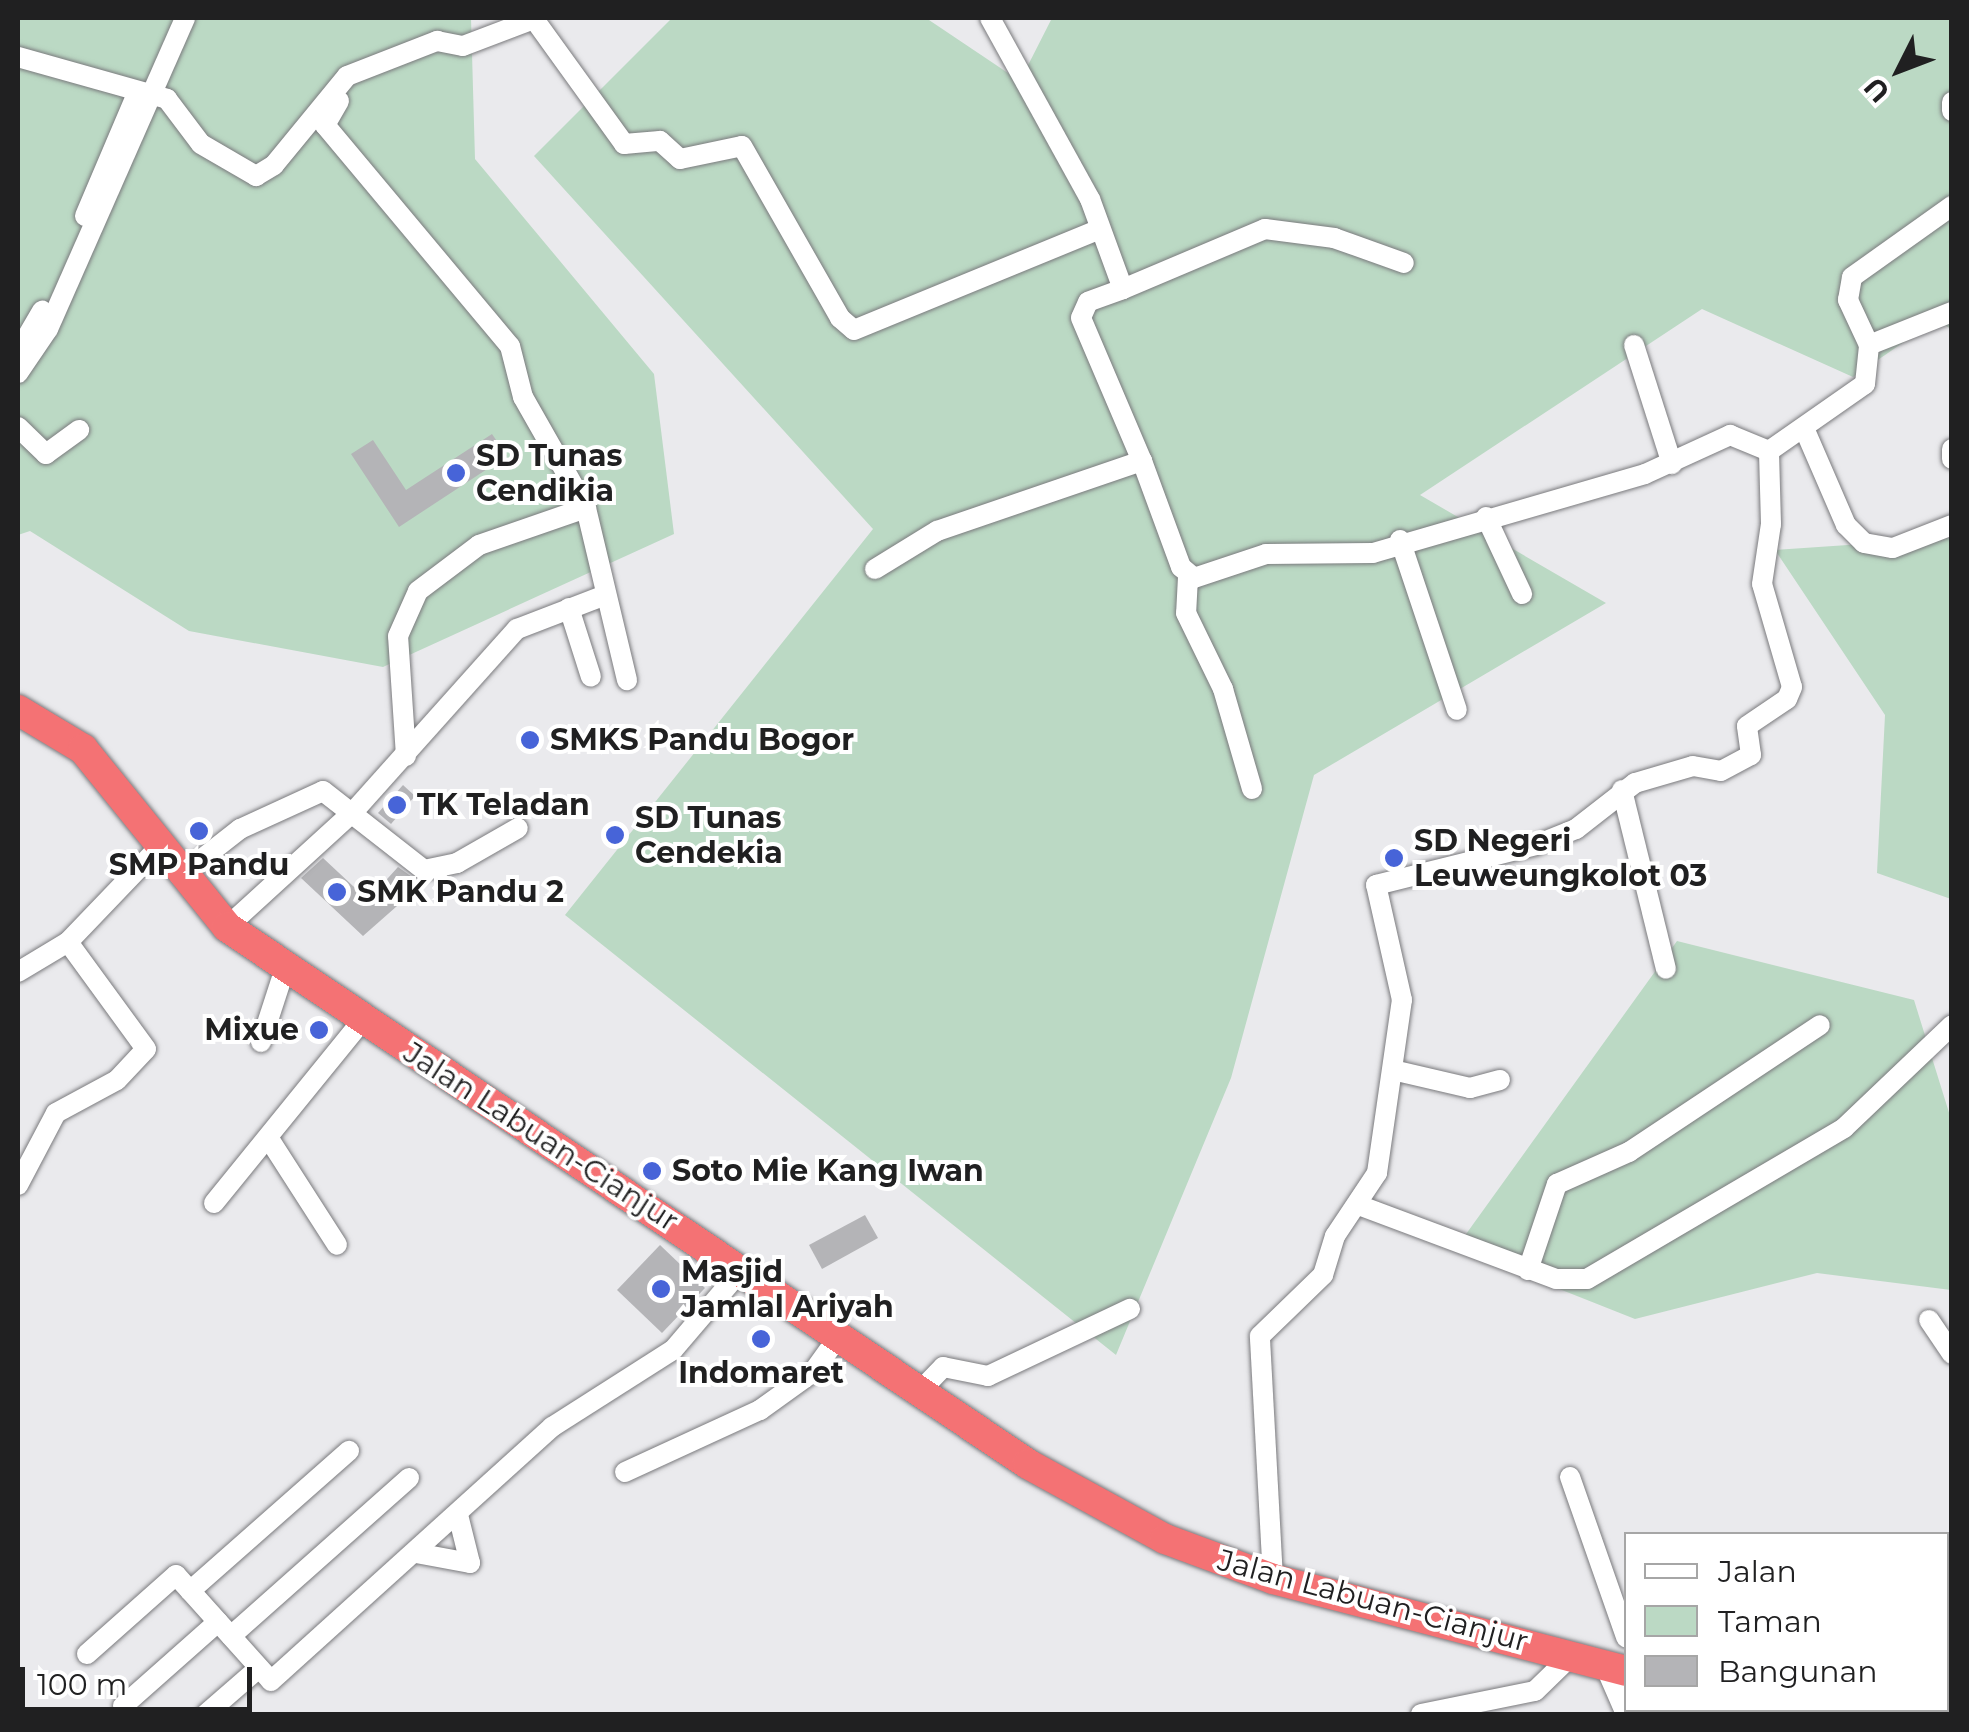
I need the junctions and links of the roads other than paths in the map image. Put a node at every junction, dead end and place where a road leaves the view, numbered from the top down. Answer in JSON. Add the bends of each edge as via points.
{"nodes":[{"id":1,"x":171,"y":18,"type":"edge"},
{"id":2,"x":185,"y":18,"type":"edge"},
{"id":3,"x":990,"y":18,"type":"edge"},
{"id":4,"x":18,"y":57,"type":"edge"},
{"id":5,"x":355,"y":86,"type":"dead end"},
{"id":6,"x":144,"y":92,"type":"junction"},
{"id":7,"x":1952,"y":102,"type":"edge"},
{"id":8,"x":1952,"y":111,"type":"edge"},
{"id":9,"x":1952,"y":206,"type":"edge"},
{"id":10,"x":1098,"y":230,"type":"junction"},
{"id":11,"x":1404,"y":263,"type":"dead end"},
{"id":12,"x":1124,"y":289,"type":"junction"},
{"id":13,"x":1952,"y":312,"type":"edge"},
{"id":14,"x":1634,"y":345,"type":"dead end"},
{"id":15,"x":1869,"y":345,"type":"junction"},
{"id":16,"x":18,"y":352,"type":"edge"},
{"id":17,"x":18,"y":373,"type":"edge"},
{"id":18,"x":18,"y":427,"type":"edge"},
{"id":19,"x":1804,"y":428,"type":"junction"},
{"id":20,"x":78,"y":430,"type":"dead end"},
{"id":21,"x":1952,"y":449,"type":"edge"},
{"id":22,"x":1769,"y":451,"type":"junction"},
{"id":23,"x":1952,"y":459,"type":"edge"},
{"id":24,"x":1142,"y":461,"type":"junction"},
{"id":25,"x":1672,"y":464,"type":"junction"},
{"id":26,"x":586,"y":508,"type":"junction"},
{"id":27,"x":1486,"y":517,"type":"junction"},
{"id":28,"x":1952,"y":525,"type":"edge"},
{"id":29,"x":1400,"y":540,"type":"junction"},
{"id":30,"x":875,"y":569,"type":"dead end"},
{"id":31,"x":1188,"y":577,"type":"junction"},
{"id":32,"x":1522,"y":594,"type":"dead end"},
{"id":33,"x":603,"y":596,"type":"junction"},
{"id":34,"x":569,"y":608,"type":"junction"},
{"id":35,"x":591,"y":677,"type":"dead end"},
{"id":36,"x":627,"y":680,"type":"dead end"},
{"id":37,"x":18,"y":710,"type":"edge"},
{"id":38,"x":1456,"y":710,"type":"dead end"},
{"id":39,"x":406,"y":756,"type":"junction"},
{"id":40,"x":1252,"y":790,"type":"dead end"},
{"id":41,"x":1622,"y":790,"type":"junction"},
{"id":42,"x":356,"y":810,"type":"junction"},
{"id":43,"x":518,"y":828,"type":"dead end"},
{"id":44,"x":158,"y":848,"type":"junction"},
{"id":45,"x":180,"y":876,"type":"junction"},
{"id":46,"x":227,"y":927,"type":"junction"},
{"id":47,"x":68,"y":942,"type":"junction"},
{"id":48,"x":285,"y":968,"type":"junction"},
{"id":49,"x":1666,"y":969,"type":"dead end"},
{"id":50,"x":18,"y":972,"type":"edge"},
{"id":51,"x":361,"y":1022,"type":"junction"},
{"id":52,"x":1820,"y":1025,"type":"dead end"},
{"id":53,"x":1952,"y":1025,"type":"edge"},
{"id":54,"x":261,"y":1042,"type":"dead end"},
{"id":55,"x":1397,"y":1071,"type":"junction"},
{"id":56,"x":1500,"y":1080,"type":"dead end"},
{"id":57,"x":271,"y":1142,"type":"junction"},
{"id":58,"x":18,"y":1186,"type":"edge"},
{"id":59,"x":214,"y":1203,"type":"dead end"},
{"id":60,"x":1361,"y":1206,"type":"junction"},
{"id":61,"x":337,"y":1245,"type":"dead end"},
{"id":62,"x":742,"y":1270,"type":"junction"},
{"id":63,"x":1528,"y":1270,"type":"junction"},
{"id":64,"x":1130,"y":1309,"type":"dead end"},
{"id":65,"x":1930,"y":1320,"type":"dead end"},
{"id":66,"x":840,"y":1333,"type":"junction"},
{"id":67,"x":1952,"y":1354,"type":"edge"},
{"id":68,"x":920,"y":1390,"type":"junction"},
{"id":69,"x":348,"y":1450,"type":"dead end"},
{"id":70,"x":625,"y":1472,"type":"dead end"},
{"id":71,"x":1570,"y":1477,"type":"dead end"},
{"id":72,"x":409,"y":1478,"type":"dead end"},
{"id":73,"x":458,"y":1515,"type":"junction"},
{"id":74,"x":416,"y":1553,"type":"junction"},
{"id":75,"x":1273,"y":1580,"type":"junction"},
{"id":76,"x":190,"y":1591,"type":"junction"},
{"id":77,"x":224,"y":1629,"type":"junction"},
{"id":78,"x":1624,"y":1632,"type":"edge"},
{"id":79,"x":87,"y":1654,"type":"dead end"},
{"id":80,"x":1572,"y":1655,"type":"junction"},
{"id":81,"x":259,"y":1668,"type":"junction"},
{"id":82,"x":1616,"y":1668,"type":"edge"},
{"id":83,"x":1624,"y":1705,"type":"edge"},
{"id":84,"x":123,"y":1706,"type":"dead end"},
{"id":85,"x":206,"y":1714,"type":"edge"},
{"id":86,"x":1422,"y":1714,"type":"edge"}],
"edges":[{"from":1,"to":6,"type":"street"},
{"from":2,"to":6,"type":"street"},
{"from":3,"to":10,"type":"street","via":[[1090,200]]},
{"from":4,"to":6,"type":"street"},
{"from":5,"to":26,"type":"street","via":[[324,116],[325,125],[496,321],[523,397]]},
{"from":6,"to":10,"type":"street","via":[[178,110],[201,144],[265,174],[347,76],[437,42],[463,46],[534,19],[624,144],[660,141],[680,159],[742,146],[840,318],[854,330]]},
{"from":6,"to":16,"type":"street"},
{"from":6,"to":17,"type":"street","via":[[48,329]]},
{"from":7,"to":8,"type":"street"},
{"from":9,"to":15,"type":"street","via":[[1852,277],[1848,300]]},
{"from":10,"to":12,"type":"street"},
{"from":11,"to":12,"type":"street","via":[[1334,238],[1265,230]]},
{"from":12,"to":24,"type":"street","via":[[1088,302],[1081,318]]},
{"from":13,"to":15,"type":"street"},
{"from":14,"to":25,"type":"street"},
{"from":15,"to":19,"type":"street","via":[[1865,384]]},
{"from":18,"to":20,"type":"street","via":[[46,454]]},
{"from":19,"to":22,"type":"street"},
{"from":19,"to":28,"type":"street","via":[[1846,525],[1864,543],[1893,548]]},
{"from":21,"to":23,"type":"street"},
{"from":22,"to":25,"type":"street","via":[[1730,435]]},
{"from":22,"to":41,"type":"street","via":[[1771,524],[1762,584],[1791,695],[1750,722],[1745,761],[1721,770],[1678,769]]},
{"from":24,"to":30,"type":"street","via":[[937,531]]},
{"from":24,"to":31,"type":"street"},
{"from":25,"to":27,"type":"street"},
{"from":26,"to":33,"type":"street"},
{"from":26,"to":39,"type":"street","via":[[479,545],[418,591],[398,636]]},
{"from":27,"to":29,"type":"street"},
{"from":27,"to":32,"type":"street"},
{"from":29,"to":31,"type":"street","via":[[1373,553],[1266,554]]},
{"from":29,"to":38,"type":"street"},
{"from":31,"to":40,"type":"street","via":[[1186,613],[1223,689]]},
{"from":33,"to":34,"type":"street"},
{"from":33,"to":36,"type":"street"},
{"from":34,"to":35,"type":"street"},
{"from":34,"to":39,"type":"street","via":[[516,629]]},
{"from":37,"to":44,"type":"highway","name":"Jalan Labuan-Cianjur","via":[[83,749]]},
{"from":39,"to":42,"type":"street"},
{"from":41,"to":49,"type":"street"},
{"from":41,"to":55,"type":"street","via":[[1565,834],[1376,885],[1402,1000]]},
{"from":42,"to":43,"type":"street","via":[[410,865],[424,870],[456,863]]},
{"from":42,"to":45,"type":"street","via":[[324,791],[240,829]]},
{"from":42,"to":46,"type":"street"},
{"from":44,"to":45,"type":"highway","name":"Jalan Labuan-Cianjur"},
{"from":44,"to":47,"type":"street"},
{"from":45,"to":46,"type":"highway","name":"Jalan Labuan-Cianjur"},
{"from":46,"to":48,"type":"highway","name":"Jalan Labuan-Cianjur"},
{"from":47,"to":50,"type":"street"},
{"from":47,"to":58,"type":"street","via":[[146,1049],[116,1080],[56,1113]]},
{"from":48,"to":51,"type":"highway","name":"Jalan Labuan-Cianjur"},
{"from":48,"to":54,"type":"street"},
{"from":51,"to":57,"type":"street"},
{"from":51,"to":62,"type":"highway","name":"Jalan Labuan-Cianjur"},
{"from":52,"to":63,"type":"street","via":[[1629,1152],[1557,1184]]},
{"from":53,"to":63,"type":"street","via":[[1844,1128],[1689,1224],[1587,1279]]},
{"from":55,"to":56,"type":"street","via":[[1470,1088]]},
{"from":55,"to":60,"type":"street","via":[[1378,1173]]},
{"from":57,"to":59,"type":"street"},
{"from":57,"to":61,"type":"street"},
{"from":60,"to":63,"type":"street"},
{"from":60,"to":75,"type":"street","via":[[1334,1236],[1322,1275],[1260,1336]]},
{"from":62,"to":66,"type":"highway","name":"Jalan Labuan-Cianjur"},
{"from":62,"to":73,"type":"street","via":[[673,1350],[552,1427]]},
{"from":64,"to":68,"type":"street","via":[[988,1376],[943,1367]]},
{"from":65,"to":67,"type":"street"},
{"from":66,"to":68,"type":"highway","name":"Jalan Labuan-Cianjur"},
{"from":66,"to":70,"type":"street","via":[[813,1372],[760,1410]]},
{"from":68,"to":75,"type":"highway","name":"Jalan Labuan-Cianjur","via":[[1097,1504]]},
{"from":69,"to":76,"type":"street"},
{"from":71,"to":78,"type":"street"},
{"from":72,"to":77,"type":"street"},
{"from":73,"to":74,"type":"street"},
{"from":73,"to":74,"type":"street","via":[[470,1564]]},
{"from":74,"to":81,"type":"street","via":[[271,1682]]},
{"from":75,"to":80,"type":"highway","name":"Jalan Labuan-Cianjur"},
{"from":76,"to":77,"type":"street"},
{"from":76,"to":79,"type":"street","via":[[176,1575]]},
{"from":77,"to":81,"type":"street"},
{"from":77,"to":84,"type":"street"},
{"from":80,"to":82,"type":"highway","name":"Jalan Labuan-Cianjur"},
{"from":80,"to":86,"type":"street","via":[[1535,1692]]},
{"from":81,"to":85,"type":"street"},
{"from":82,"to":83,"type":"street"}]}
